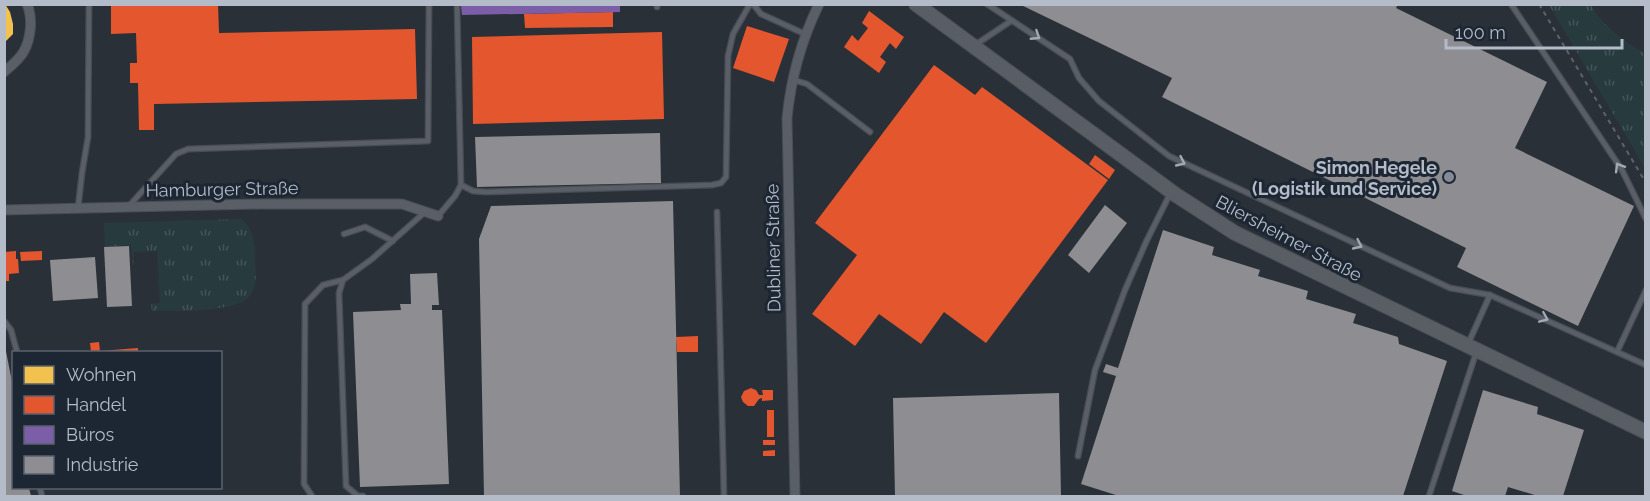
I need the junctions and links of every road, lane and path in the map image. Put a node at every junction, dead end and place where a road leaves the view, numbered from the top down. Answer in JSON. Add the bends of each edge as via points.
{"nodes":[{"id":1,"x":27,"y":4,"type":"edge"},
{"id":2,"x":89,"y":4,"type":"edge"},
{"id":3,"x":429,"y":4,"type":"edge"},
{"id":4,"x":457,"y":4,"type":"edge"},
{"id":5,"x":751,"y":4,"type":"edge"},
{"id":6,"x":819,"y":4,"type":"edge"},
{"id":7,"x":916,"y":4,"type":"edge"},
{"id":8,"x":987,"y":4,"type":"edge"},
{"id":9,"x":1511,"y":4,"type":"edge"},
{"id":10,"x":1539,"y":4,"type":"edge"},
{"id":11,"x":1011,"y":21,"type":"junction"},
{"id":12,"x":805,"y":34,"type":"junction"},
{"id":13,"x":973,"y":46,"type":"junction"},
{"id":14,"x":4,"y":72,"type":"edge"},
{"id":15,"x":793,"y":80,"type":"junction"},
{"id":16,"x":870,"y":132,"type":"dead end"},
{"id":17,"x":1646,"y":183,"type":"edge"},
{"id":18,"x":461,"y":185,"type":"junction"},
{"id":19,"x":1171,"y":192,"type":"junction"},
{"id":20,"x":128,"y":207,"type":"junction"},
{"id":21,"x":78,"y":208,"type":"junction"},
{"id":22,"x":4,"y":210,"type":"edge"},
{"id":23,"x":425,"y":212,"type":"junction"},
{"id":24,"x":717,"y":212,"type":"dead end"},
{"id":25,"x":438,"y":216,"type":"joint"},
{"id":26,"x":1646,"y":219,"type":"edge"},
{"id":27,"x":344,"y":234,"type":"dead end"},
{"id":28,"x":393,"y":241,"type":"junction"},
{"id":29,"x":343,"y":280,"type":"junction"},
{"id":30,"x":1646,"y":290,"type":"edge"},
{"id":31,"x":1490,"y":295,"type":"junction"},
{"id":32,"x":1638,"y":307,"type":"junction"},
{"id":33,"x":1646,"y":310,"type":"edge"},
{"id":34,"x":4,"y":321,"type":"edge"},
{"id":35,"x":1472,"y":349,"type":"junction"},
{"id":36,"x":17,"y":351,"type":"edge"},
{"id":37,"x":1617,"y":352,"type":"junction"},
{"id":38,"x":1646,"y":365,"type":"edge"},
{"id":39,"x":1646,"y":432,"type":"edge"},
{"id":40,"x":1078,"y":456,"type":"dead end"},
{"id":41,"x":312,"y":496,"type":"edge"},
{"id":42,"x":352,"y":496,"type":"edge"},
{"id":43,"x":358,"y":496,"type":"edge"},
{"id":44,"x":363,"y":496,"type":"edge"},
{"id":45,"x":724,"y":496,"type":"edge"},
{"id":46,"x":795,"y":496,"type":"edge"},
{"id":47,"x":1429,"y":496,"type":"edge"}],
"edges":[{"from":1,"to":14,"type":"street","via":[[30,33],[24,52]]},
{"from":2,"to":21,"type":"lane","via":[[88,137]]},
{"from":3,"to":20,"type":"lane","via":[[428,141],[188,149],[176,154]]},
{"from":4,"to":18,"type":"lane"},
{"from":5,"to":12,"type":"lane","via":[[761,14]]},
{"from":5,"to":18,"type":"lane","via":[[733,34],[728,56],[726,177],[721,183],[486,192]]},
{"from":6,"to":12,"type":"street","name":"Dubliner Straße"},
{"from":7,"to":13,"type":"street","name":"Bliersheimer Straße"},
{"from":8,"to":11,"type":"lane"},
{"from":26,"to":9,"type":"lane","one_way":true,"via":[[1622,170]]},
{"from":10,"to":17,"type":"path"},
{"from":11,"to":13,"type":"lane"},
{"from":11,"to":31,"type":"lane","one_way":true,"via":[[1070,59],[1079,78],[1099,101],[1169,156],[1450,288]]},
{"from":12,"to":15,"type":"street","name":"Dubliner Straße"},
{"from":13,"to":19,"type":"street","name":"Bliersheimer Straße"},
{"from":15,"to":16,"type":"lane","via":[[807,84]]},
{"from":15,"to":46,"type":"street","name":"Dubliner Straße","via":[[787,118]]},
{"from":18,"to":25,"type":"lane"},
{"from":19,"to":35,"type":"street","name":"Bliersheimer Straße","via":[[1235,233]]},
{"from":19,"to":40,"type":"lane","via":[[1125,290],[1095,370]]},
{"from":20,"to":21,"type":"street","name":"Hamburger Straße"},
{"from":20,"to":23,"type":"street","name":"Hamburger Straße","via":[[402,204]]},
{"from":21,"to":22,"type":"street","name":"Hamburger Straße"},
{"from":23,"to":25,"type":"street","name":"Hamburger Straße"},
{"from":23,"to":28,"type":"lane"},
{"from":24,"to":45,"type":"lane"},
{"from":27,"to":28,"type":"lane","via":[[365,227]]},
{"from":28,"to":29,"type":"lane"},
{"from":29,"to":41,"type":"lane","via":[[323,285],[305,304],[304,484]]},
{"from":29,"to":43,"type":"lane","via":[[339,294],[346,486]]},
{"from":30,"to":32,"type":"lane"},
{"from":31,"to":35,"type":"lane"},
{"from":31,"to":37,"type":"lane","one_way":true},
{"from":32,"to":33,"type":"lane"},
{"from":32,"to":37,"type":"lane"},
{"from":34,"to":36,"type":"lane"},
{"from":35,"to":39,"type":"street","name":"Bliersheimer Straße"},
{"from":35,"to":47,"type":"lane"},
{"from":37,"to":38,"type":"lane"},
{"from":42,"to":43,"type":"lane"},
{"from":43,"to":44,"type":"lane"}]}
